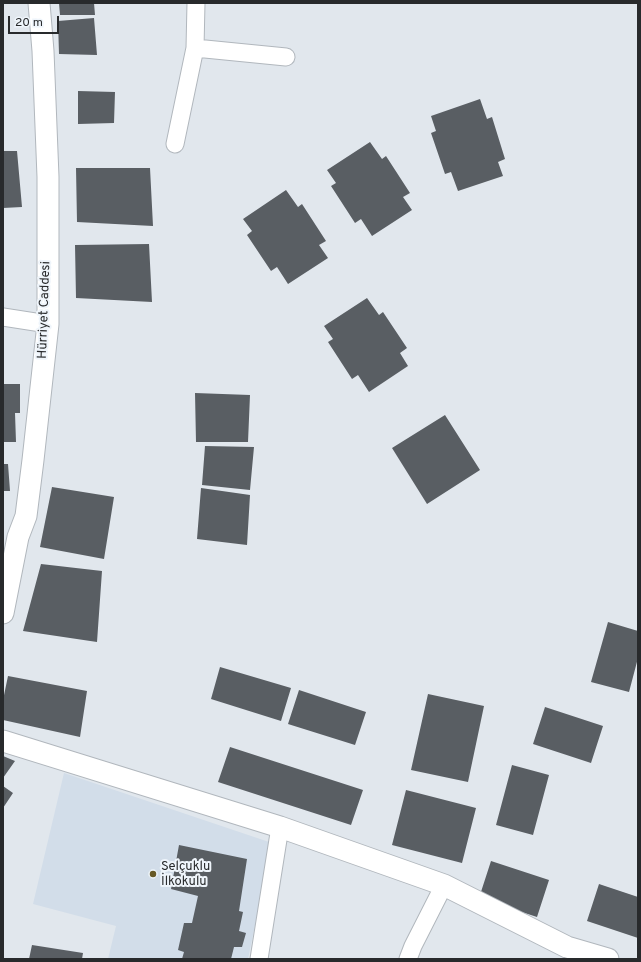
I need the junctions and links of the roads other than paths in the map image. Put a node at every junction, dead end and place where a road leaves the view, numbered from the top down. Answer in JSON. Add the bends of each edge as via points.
{"nodes":[{"id":1,"x":39,"y":3,"type":"edge"},
{"id":2,"x":196,"y":3,"type":"edge"},
{"id":3,"x":194,"y":48,"type":"junction"},
{"id":4,"x":286,"y":57,"type":"dead end"},
{"id":5,"x":175,"y":144,"type":"dead end"},
{"id":6,"x":3,"y":317,"type":"edge"},
{"id":7,"x":48,"y":324,"type":"junction"},
{"id":8,"x":3,"y":613,"type":"edge"},
{"id":9,"x":3,"y":741,"type":"edge"},
{"id":10,"x":280,"y":827,"type":"junction"},
{"id":11,"x":444,"y":885,"type":"junction"},
{"id":12,"x":259,"y":959,"type":"edge"},
{"id":13,"x":408,"y":959,"type":"edge"},
{"id":14,"x":608,"y":959,"type":"edge"}],
"edges":[{"from":1,"to":7,"type":"street","name":"Hürriyet Caddesi","via":[[48,177]]},
{"from":2,"to":3,"type":"street"},
{"from":3,"to":4,"type":"street"},
{"from":3,"to":5,"type":"street"},
{"from":6,"to":7,"type":"street"},
{"from":7,"to":8,"type":"street","name":"Hürriyet Caddesi","via":[[26,516],[18,537]]},
{"from":9,"to":10,"type":"street"},
{"from":10,"to":11,"type":"street"},
{"from":10,"to":12,"type":"street"},
{"from":11,"to":13,"type":"street"},
{"from":11,"to":14,"type":"street","via":[[567,947]]}]}
